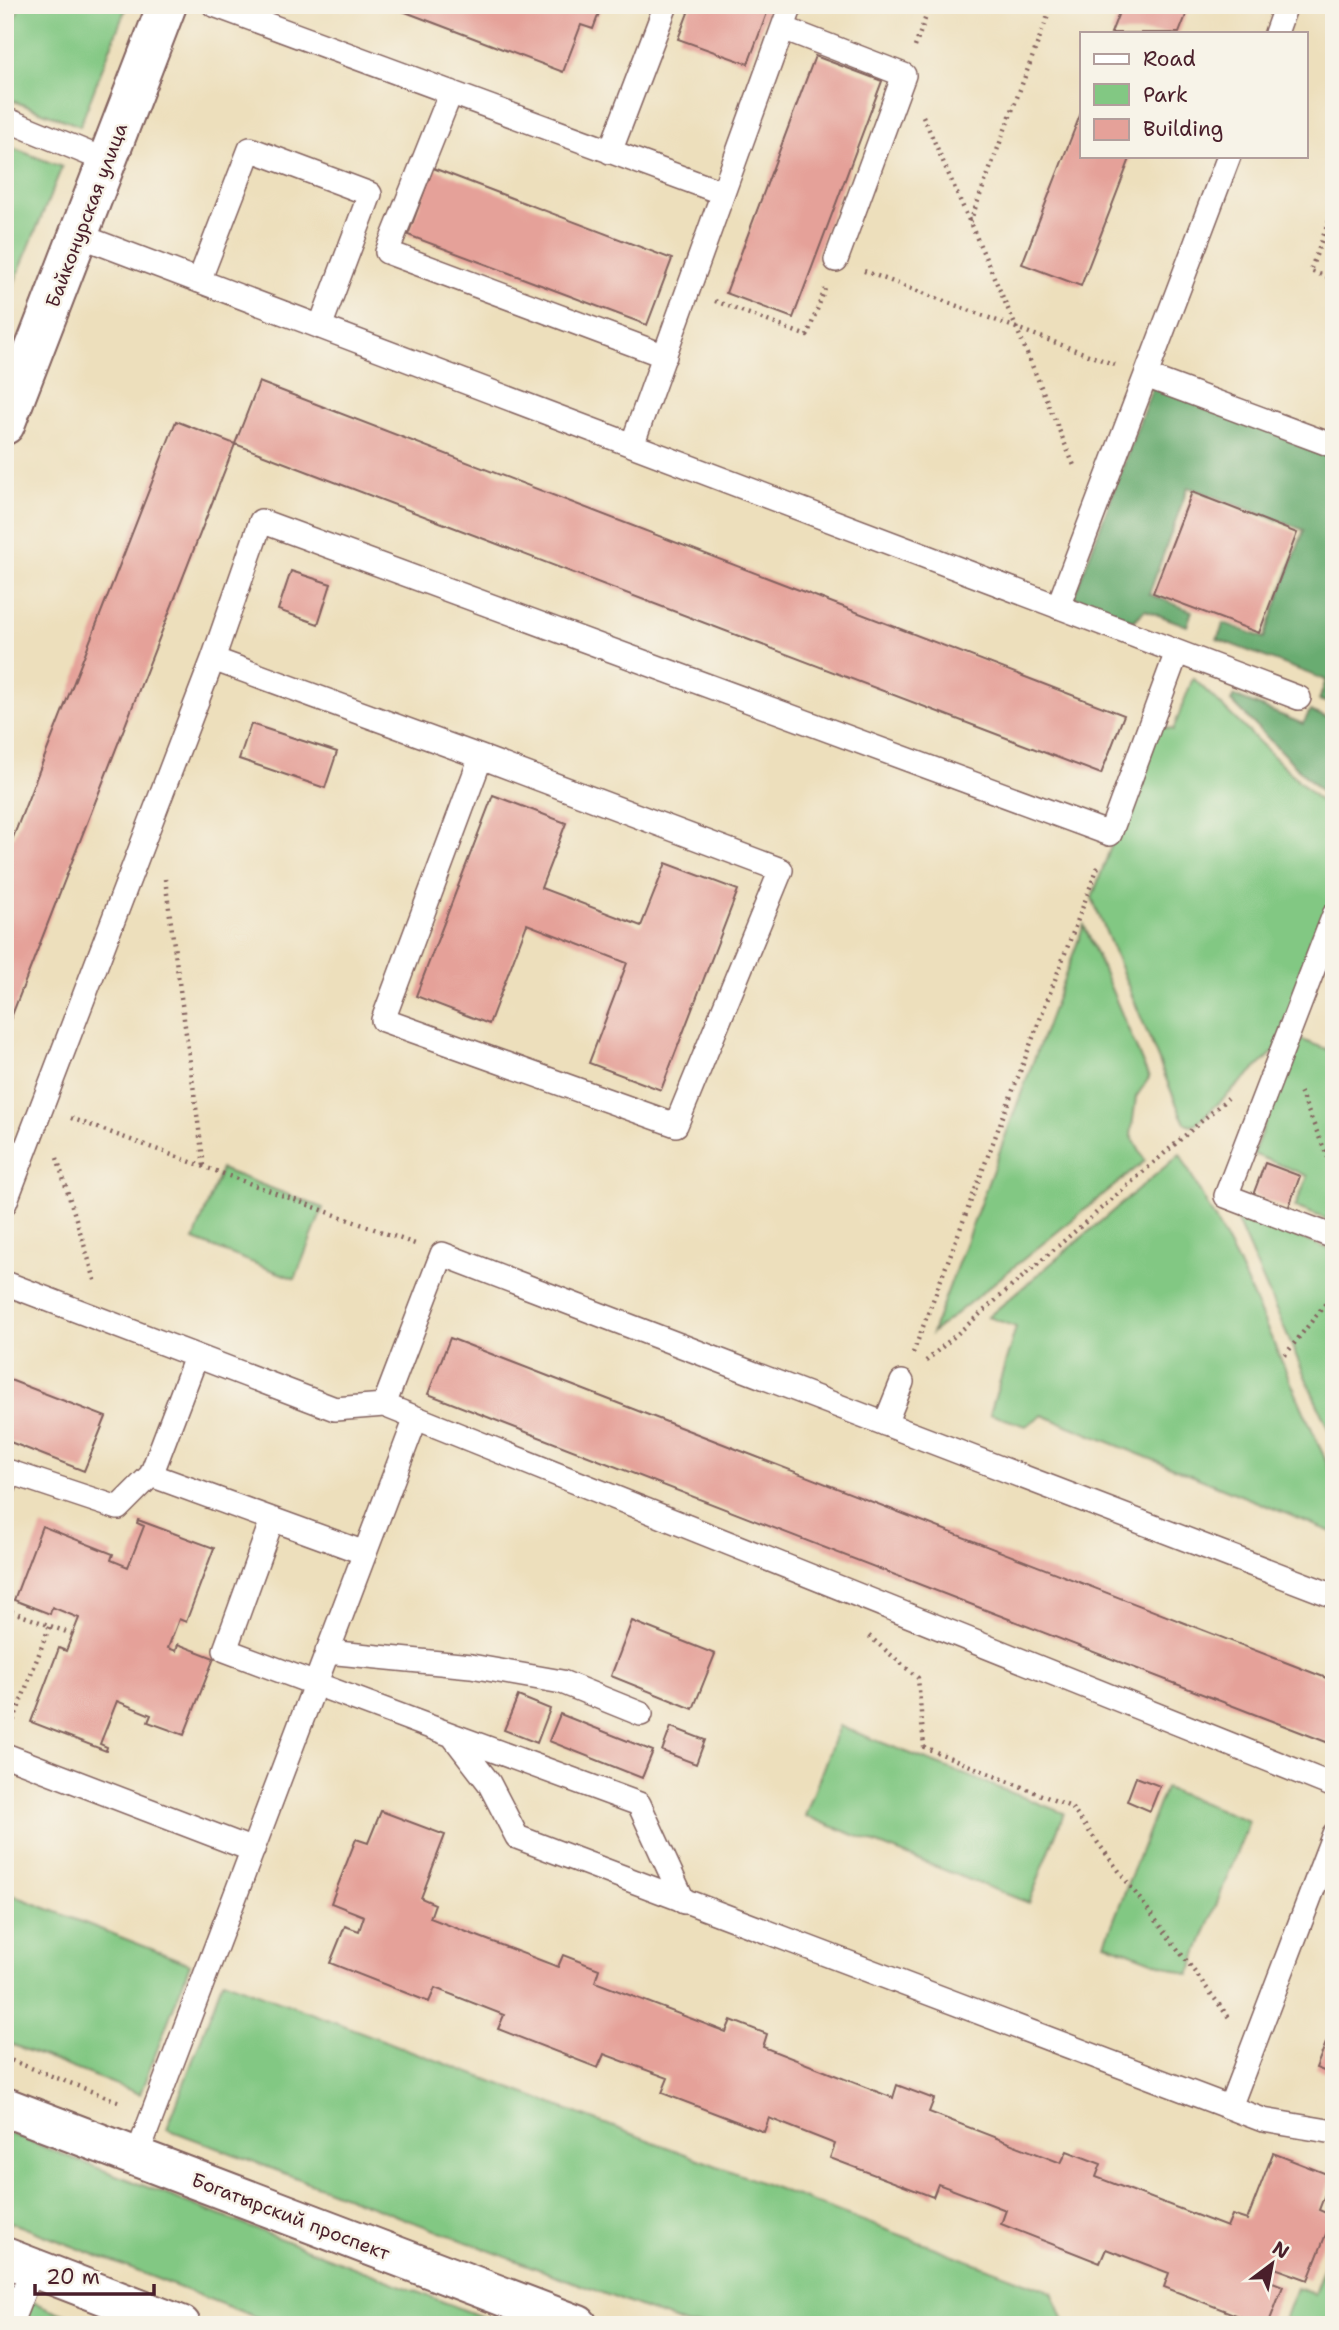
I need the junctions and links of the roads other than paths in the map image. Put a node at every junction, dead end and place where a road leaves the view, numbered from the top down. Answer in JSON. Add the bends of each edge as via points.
{"nodes":[{"id":1,"x":167,"y":5,"type":"edge"},
{"id":2,"x":214,"y":5,"type":"edge"},
{"id":3,"x":666,"y":5,"type":"edge"},
{"id":4,"x":791,"y":5,"type":"edge"},
{"id":5,"x":1286,"y":5,"type":"edge"},
{"id":6,"x":783,"y":28,"type":"junction"},
{"id":7,"x":1276,"y":32,"type":"edge"},
{"id":8,"x":451,"y":92,"type":"junction"},
{"id":9,"x":5,"y":119,"type":"edge"},
{"id":10,"x":610,"y":152,"type":"junction"},
{"id":11,"x":1228,"y":158,"type":"edge"},
{"id":12,"x":107,"y":161,"type":"junction"},
{"id":13,"x":723,"y":193,"type":"junction"},
{"id":14,"x":78,"y":235,"type":"junction"},
{"id":15,"x":836,"y":260,"type":"road end"},
{"id":16,"x":200,"y":281,"type":"junction"},
{"id":17,"x":320,"y":327,"type":"junction"},
{"id":18,"x":665,"y":356,"type":"junction"},
{"id":19,"x":1146,"y":376,"type":"junction"},
{"id":20,"x":5,"y":425,"type":"edge"},
{"id":21,"x":632,"y":445,"type":"junction"},
{"id":22,"x":1334,"y":446,"type":"edge"},
{"id":23,"x":1058,"y":607,"type":"junction"},
{"id":24,"x":1177,"y":652,"type":"junction"},
{"id":25,"x":213,"y":659,"type":"junction"},
{"id":26,"x":1299,"y":698,"type":"dead end"},
{"id":27,"x":481,"y":757,"type":"junction"},
{"id":28,"x":1334,"y":915,"type":"edge"},
{"id":29,"x":1324,"y":970,"type":"edge"},
{"id":30,"x":5,"y":1203,"type":"edge"},
{"id":31,"x":1334,"y":1237,"type":"edge"},
{"id":32,"x":5,"y":1283,"type":"edge"},
{"id":33,"x":196,"y":1357,"type":"junction"},
{"id":34,"x":902,"y":1382,"type":"road end"},
{"id":35,"x":384,"y":1405,"type":"junction"},
{"id":36,"x":416,"y":1418,"type":"junction"},
{"id":37,"x":885,"y":1424,"type":"junction"},
{"id":38,"x":150,"y":1475,"type":"junction"},
{"id":39,"x":5,"y":1486,"type":"edge"},
{"id":40,"x":272,"y":1520,"type":"junction"},
{"id":41,"x":365,"y":1553,"type":"junction"},
{"id":42,"x":1334,"y":1596,"type":"edge"},
{"id":43,"x":327,"y":1652,"type":"junction"},
{"id":44,"x":316,"y":1684,"type":"junction"},
{"id":45,"x":641,"y":1714,"type":"dead end"},
{"id":46,"x":452,"y":1735,"type":"junction"},
{"id":47,"x":5,"y":1755,"type":"edge"},
{"id":48,"x":1334,"y":1786,"type":"edge"},
{"id":49,"x":1334,"y":1834,"type":"edge"},
{"id":50,"x":253,"y":1850,"type":"junction"},
{"id":51,"x":684,"y":1902,"type":"junction"},
{"id":52,"x":5,"y":2107,"type":"edge"},
{"id":53,"x":1230,"y":2107,"type":"junction"},
{"id":54,"x":1334,"y":2132,"type":"edge"},
{"id":55,"x":136,"y":2158,"type":"junction"},
{"id":56,"x":19,"y":2262,"type":"edge"},
{"id":57,"x":10,"y":2325,"type":"edge"},
{"id":58,"x":181,"y":2325,"type":"edge"},
{"id":59,"x":578,"y":2325,"type":"edge"}],
"edges":[{"from":1,"to":12,"type":"main road","name":"Байконурская улица"},
{"from":2,"to":8,"type":"lane"},
{"from":3,"to":10,"type":"lane"},
{"from":4,"to":6,"type":"lane"},
{"from":5,"to":7,"type":"lane"},
{"from":6,"to":13,"type":"lane"},
{"from":6,"to":15,"type":"lane","via":[[904,75]]},
{"from":8,"to":10,"type":"lane"},
{"from":8,"to":18,"type":"lane","via":[[387,252]]},
{"from":9,"to":12,"type":"lane"},
{"from":10,"to":13,"type":"lane"},
{"from":11,"to":19,"type":"lane"},
{"from":12,"to":14,"type":"main road","name":"Байконурская улица"},
{"from":13,"to":18,"type":"lane"},
{"from":14,"to":16,"type":"lane"},
{"from":14,"to":20,"type":"main road","name":"Байконурская улица"},
{"from":16,"to":17,"type":"lane"},
{"from":16,"to":17,"type":"lane","via":[[250,149],[370,194]]},
{"from":17,"to":21,"type":"lane"},
{"from":18,"to":21,"type":"lane"},
{"from":19,"to":22,"type":"lane"},
{"from":19,"to":23,"type":"lane"},
{"from":21,"to":23,"type":"lane"},
{"from":23,"to":24,"type":"lane"},
{"from":24,"to":25,"type":"lane","via":[[1110,834],[261,521]]},
{"from":24,"to":26,"type":"lane"},
{"from":25,"to":27,"type":"lane"},
{"from":25,"to":30,"type":"lane"},
{"from":27,"to":27,"type":"lane","via":[[781,870],[676,1125],[383,1020]]},
{"from":28,"to":29,"type":"lane"},
{"from":29,"to":31,"type":"lane","via":[[1282,1051],[1226,1196]]},
{"from":32,"to":33,"type":"lane"},
{"from":33,"to":35,"type":"lane","via":[[335,1409]]},
{"from":33,"to":38,"type":"lane"},
{"from":34,"to":37,"type":"lane"},
{"from":35,"to":36,"type":"lane"},
{"from":35,"to":37,"type":"lane","via":[[442,1254]]},
{"from":36,"to":41,"type":"lane"},
{"from":36,"to":48,"type":"lane"},
{"from":37,"to":42,"type":"lane"},
{"from":38,"to":39,"type":"lane","via":[[118,1508],[10,1472]]},
{"from":38,"to":40,"type":"lane"},
{"from":40,"to":41,"type":"lane"},
{"from":40,"to":44,"type":"lane","via":[[225,1650]]},
{"from":41,"to":43,"type":"lane"},
{"from":43,"to":44,"type":"lane"},
{"from":43,"to":45,"type":"lane","via":[[471,1666],[562,1682]]},
{"from":44,"to":46,"type":"lane"},
{"from":44,"to":50,"type":"lane"},
{"from":46,"to":51,"type":"lane","via":[[489,1783],[517,1837]]},
{"from":46,"to":51,"type":"lane","via":[[639,1804]]},
{"from":47,"to":50,"type":"lane"},
{"from":49,"to":53,"type":"lane"},
{"from":50,"to":55,"type":"lane"},
{"from":51,"to":53,"type":"lane"},
{"from":52,"to":55,"type":"main road","name":"Богатырский проспект"},
{"from":53,"to":54,"type":"lane","via":[[1263,2120]]},
{"from":55,"to":59,"type":"main road","name":"Богатырский проспект"},
{"from":56,"to":57,"type":"lane"},
{"from":56,"to":58,"type":"main road"}]}
